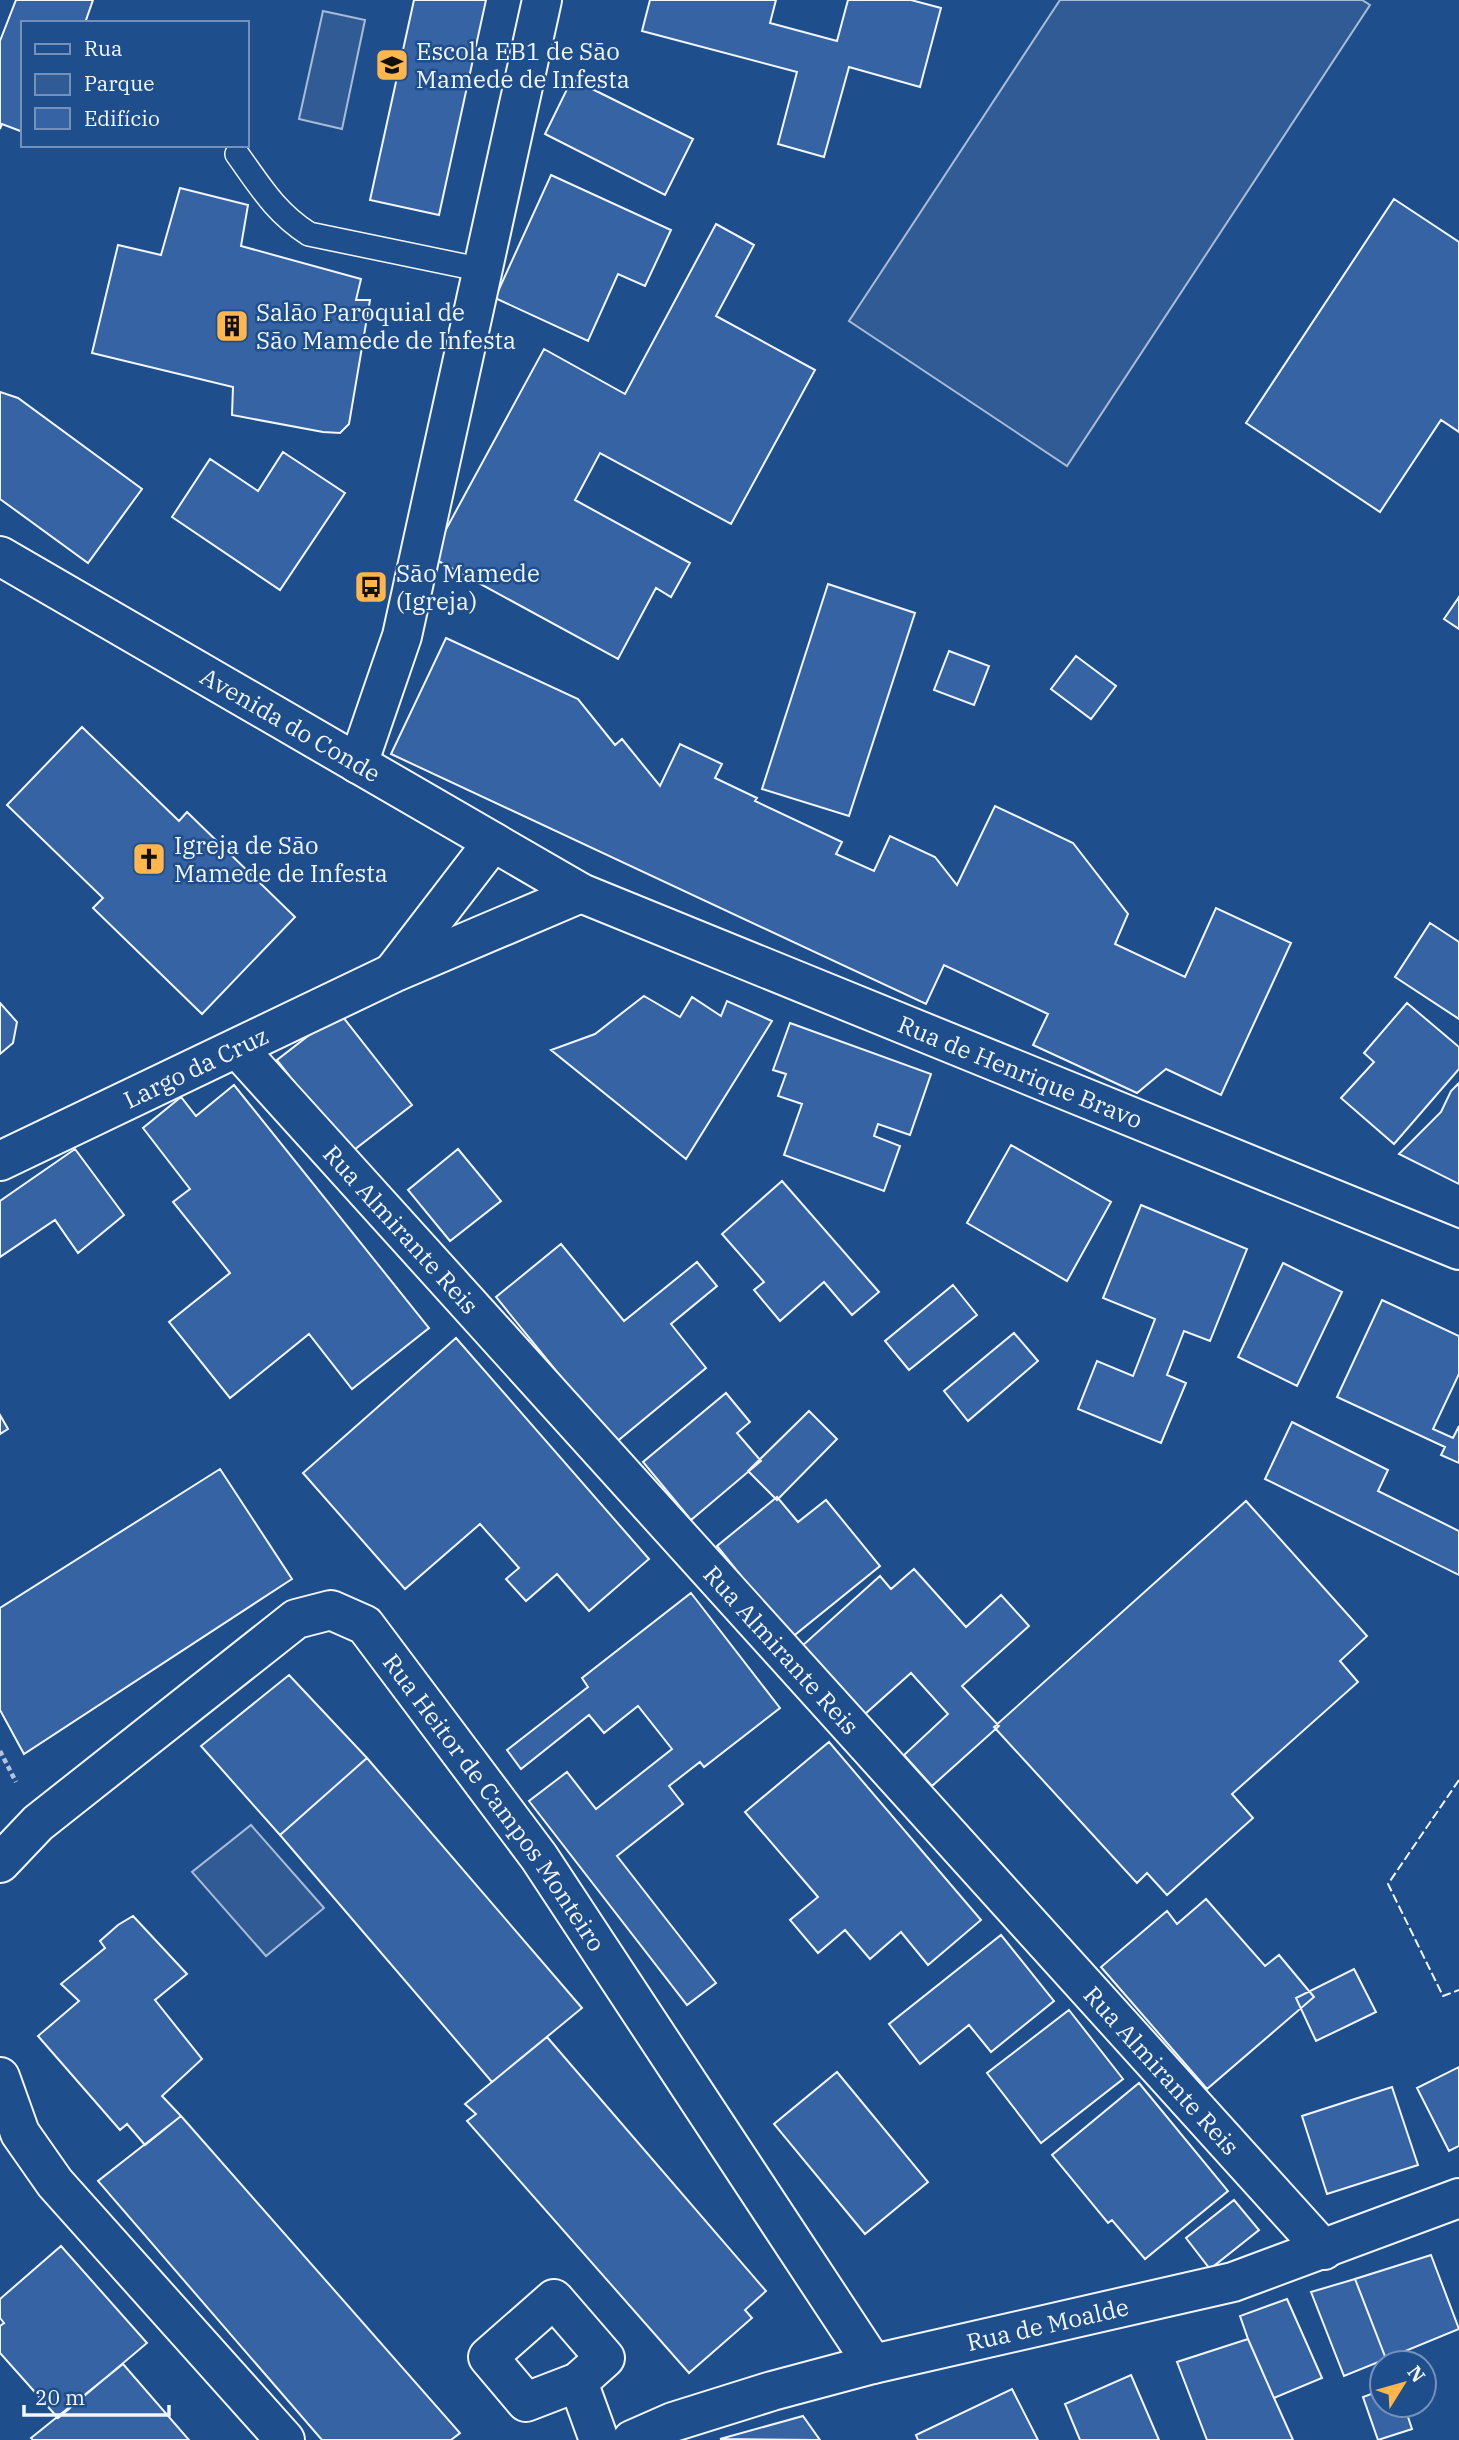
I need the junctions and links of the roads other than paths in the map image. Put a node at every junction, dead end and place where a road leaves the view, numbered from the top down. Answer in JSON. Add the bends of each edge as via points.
{"nodes":[{"id":1,"x":541,"y":0,"type":"edge"},
{"id":2,"x":237,"y":154,"type":"dead end"},
{"id":3,"x":483,"y":270,"type":"junction"},
{"id":4,"x":0,"y":556,"type":"edge"},
{"id":5,"x":358,"y":764,"type":"junction"},
{"id":6,"x":493,"y":842,"type":"junction"},
{"id":7,"x":581,"y":893,"type":"junction"},
{"id":8,"x":393,"y":973,"type":"junction"},
{"id":9,"x":238,"y":1049,"type":"junction"},
{"id":10,"x":0,"y":1161,"type":"edge"},
{"id":11,"x":1459,"y":1250,"type":"edge"},
{"id":12,"x":0,"y":1863,"type":"edge"},
{"id":13,"x":0,"y":2077,"type":"edge"},
{"id":14,"x":1459,"y":2199,"type":"edge"},
{"id":15,"x":1324,"y":2250,"type":"junction"},
{"id":16,"x":873,"y":2364,"type":"junction"},
{"id":17,"x":578,"y":2382,"type":"dead end"},
{"id":18,"x":285,"y":2440,"type":"edge"},
{"id":19,"x":599,"y":2440,"type":"edge"},
{"id":20,"x":632,"y":2440,"type":"edge"}],
"edges":[{"from":1,"to":3,"type":"street"},
{"from":2,"to":3,"type":"lane","via":[[271,202],[310,234]]},
{"from":3,"to":5,"type":"street","via":[[402,636]]},
{"from":4,"to":5,"type":"street","name":"Avenida do Conde"},
{"from":5,"to":6,"type":"street","name":"Avenida do Conde"},
{"from":6,"to":7,"type":"street","name":"Avenida do Conde"},
{"from":6,"to":8,"type":"street","name":"Largo da Cruz"},
{"from":7,"to":8,"type":"street","name":"Largo da Cruz"},
{"from":7,"to":11,"type":"street","name":"Rua de Henrique Bravo"},
{"from":8,"to":9,"type":"street","name":"Largo da Cruz"},
{"from":9,"to":10,"type":"street","name":"Largo da Cruz"},
{"from":9,"to":15,"type":"street","name":"Rua Almirante Reis"},
{"from":12,"to":16,"type":"street","name":"Rua Heitor de Campos Monteiro","via":[[38,1823],[296,1619],[331,1610],[365,1625],[539,1857]]},
{"from":13,"to":18,"type":"street","via":[[20,2133],[55,2183]]},
{"from":14,"to":15,"type":"street","name":"Rua de Moalde"},
{"from":15,"to":16,"type":"street","name":"Rua de Moalde","via":[[1233,2282]]},
{"from":16,"to":20,"type":"street","name":"Rua de Moalde","via":[[685,2418]]},
{"from":17,"to":19,"type":"street"}]}
